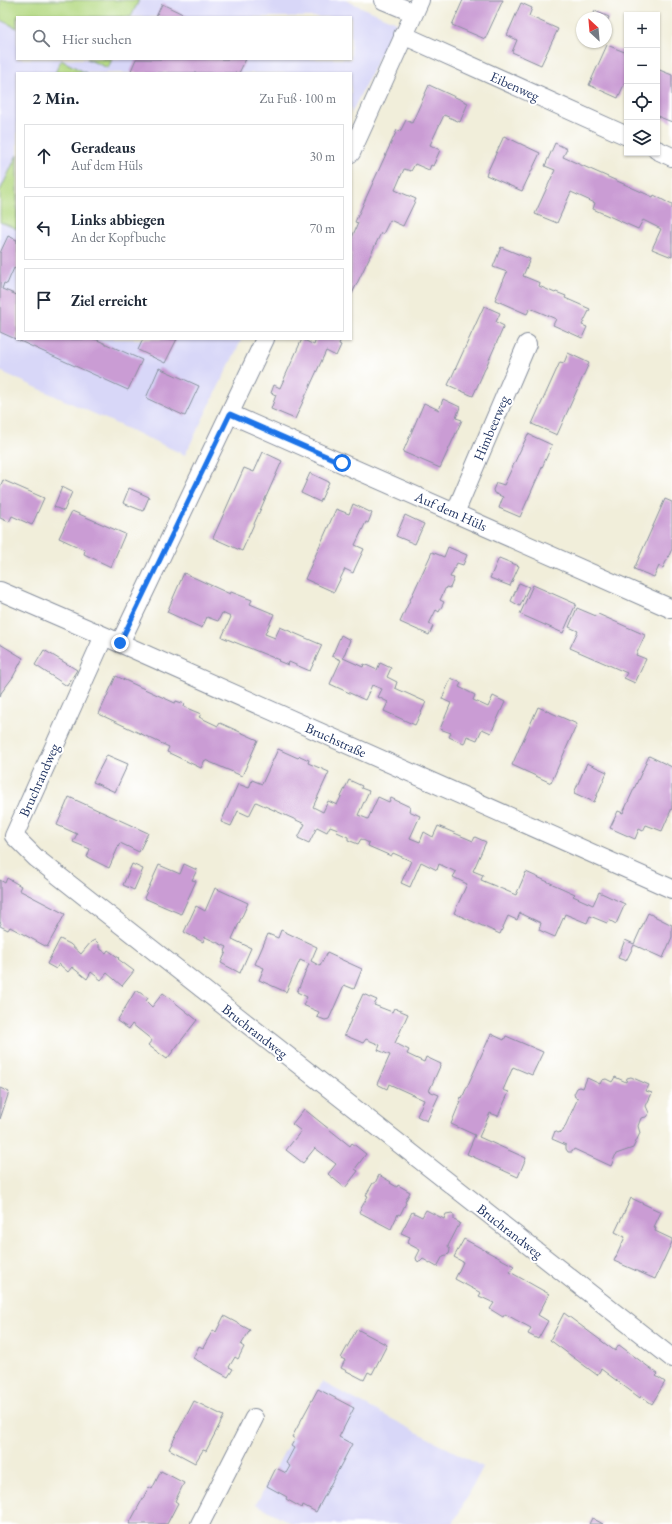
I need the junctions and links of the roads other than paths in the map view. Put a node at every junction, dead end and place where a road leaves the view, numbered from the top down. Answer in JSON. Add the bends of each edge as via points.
{"nodes":[{"id":1,"x":384,"y":0,"type":"edge"},
{"id":2,"x":417,"y":6,"type":"edge"},
{"id":3,"x":404,"y":35,"type":"junction"},
{"id":4,"x":624,"y":135,"type":"edge"},
{"id":5,"x":352,"y":151,"type":"edge"},
{"id":6,"x":660,"y":151,"type":"edge"},
{"id":7,"x":672,"y":157,"type":"edge"},
{"id":8,"x":265,"y":340,"type":"edge"},
{"id":9,"x":527,"y":344,"type":"dead end"},
{"id":10,"x":230,"y":414,"type":"junction"},
{"id":11,"x":455,"y":513,"type":"junction"},
{"id":12,"x":0,"y":591,"type":"edge"},
{"id":13,"x":672,"y":609,"type":"edge"},
{"id":14,"x":112,"y":640,"type":"junction"},
{"id":15,"x":672,"y":889,"type":"edge"},
{"id":16,"x":672,"y":1358,"type":"edge"},
{"id":17,"x":254,"y":1418,"type":"dead end"},
{"id":18,"x":200,"y":1524,"type":"edge"}],
"edges":[{"from":1,"to":2,"type":"street"},
{"from":2,"to":3,"type":"street"},
{"from":3,"to":4,"type":"street","name":"Eibenweg"},
{"from":3,"to":5,"type":"street"},
{"from":6,"to":7,"type":"street"},
{"from":8,"to":10,"type":"street"},
{"from":9,"to":11,"type":"street","name":"Himbeerweg"},
{"from":10,"to":11,"type":"street","name":"Auf dem Hüls"},
{"from":10,"to":14,"type":"street"},
{"from":11,"to":13,"type":"street","name":"Auf dem Hüls"},
{"from":12,"to":14,"type":"street","name":"Bruchstraße"},
{"from":14,"to":15,"type":"street","name":"Bruchstraße"},
{"from":14,"to":16,"type":"street","name":"Bruchrandweg","via":[[14,836],[36,858]]},
{"from":17,"to":18,"type":"street"}]}
